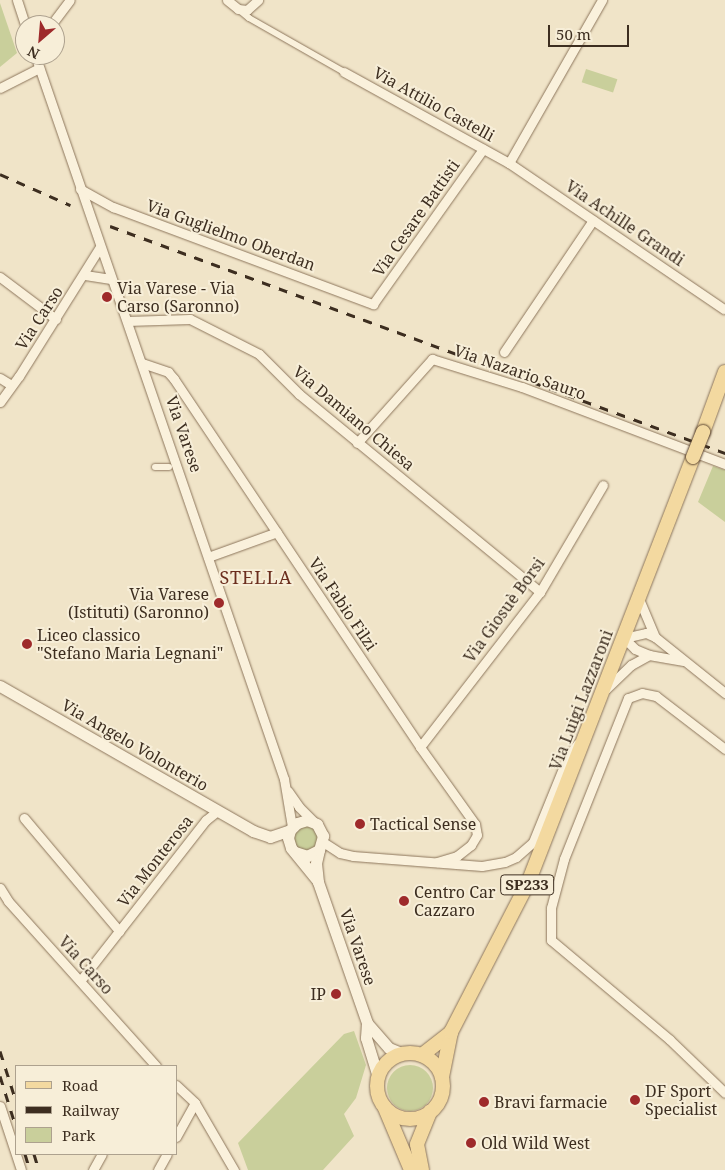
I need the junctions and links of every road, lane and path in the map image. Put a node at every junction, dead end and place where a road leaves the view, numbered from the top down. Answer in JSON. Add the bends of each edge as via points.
{"nodes":[{"id":1,"x":17,"y":0,"type":"edge"},
{"id":2,"x":70,"y":0,"type":"edge"},
{"id":3,"x":227,"y":0,"type":"edge"},
{"id":4,"x":258,"y":0,"type":"edge"},
{"id":5,"x":602,"y":0,"type":"edge"},
{"id":6,"x":243,"y":10,"type":"junction"},
{"id":7,"x":22,"y":15,"type":"edge"},
{"id":8,"x":59,"y":15,"type":"edge"},
{"id":9,"x":38,"y":65,"type":"edge"},
{"id":10,"x":39,"y":68,"type":"junction"},
{"id":11,"x":344,"y":72,"type":"joint"},
{"id":12,"x":0,"y":88,"type":"edge"},
{"id":13,"x":483,"y":149,"type":"junction"},
{"id":14,"x":509,"y":163,"type":"junction"},
{"id":15,"x":80,"y":189,"type":"junction"},
{"id":16,"x":593,"y":220,"type":"junction"},
{"id":17,"x":100,"y":248,"type":"junction"},
{"id":18,"x":85,"y":275,"type":"junction"},
{"id":19,"x":0,"y":278,"type":"edge"},
{"id":20,"x":111,"y":279,"type":"junction"},
{"id":21,"x":374,"y":304,"type":"joint"},
{"id":22,"x":724,"y":308,"type":"edge"},
{"id":23,"x":56,"y":319,"type":"junction"},
{"id":24,"x":126,"y":321,"type":"junction"},
{"id":25,"x":504,"y":352,"type":"dead end"},
{"id":26,"x":142,"y":363,"type":"junction"},
{"id":27,"x":725,"y":372,"type":"edge"},
{"id":28,"x":0,"y":378,"type":"edge"},
{"id":29,"x":11,"y":385,"type":"junction"},
{"id":30,"x":0,"y":402,"type":"edge"},
{"id":31,"x":358,"y":443,"type":"junction"},
{"id":32,"x":725,"y":464,"type":"edge"},
{"id":33,"x":155,"y":467,"type":"dead end"},
{"id":34,"x":169,"y":467,"type":"dead end"},
{"id":35,"x":603,"y":485,"type":"dead end"},
{"id":36,"x":277,"y":532,"type":"junction"},
{"id":37,"x":208,"y":557,"type":"junction"},
{"id":38,"x":540,"y":592,"type":"junction"},
{"id":39,"x":639,"y":599,"type":"junction"},
{"id":40,"x":656,"y":637,"type":"junction"},
{"id":41,"x":624,"y":638,"type":"junction"},
{"id":42,"x":649,"y":655,"type":"junction"},
{"id":43,"x":683,"y":661,"type":"junction"},
{"id":44,"x":0,"y":686,"type":"edge"},
{"id":45,"x":603,"y":692,"type":"junction"},
{"id":46,"x":725,"y":693,"type":"edge"},
{"id":47,"x":588,"y":731,"type":"junction"},
{"id":48,"x":420,"y":747,"type":"junction"},
{"id":49,"x":725,"y":749,"type":"edge"},
{"id":50,"x":287,"y":789,"type":"junction"},
{"id":51,"x":217,"y":811,"type":"junction"},
{"id":52,"x":24,"y":818,"type":"dead end"},
{"id":53,"x":315,"y":823,"type":"junction"},
{"id":54,"x":291,"y":828,"type":"junction"},
{"id":55,"x":253,"y":832,"type":"junction"},
{"id":56,"x":321,"y":846,"type":"junction"},
{"id":57,"x":294,"y":851,"type":"junction"},
{"id":58,"x":437,"y":862,"type":"junction"},
{"id":59,"x":318,"y":882,"type":"junction"},
{"id":60,"x":0,"y":888,"type":"edge"},
{"id":61,"x":120,"y":931,"type":"junction"},
{"id":62,"x":80,"y":981,"type":"junction"},
{"id":63,"x":366,"y":1023,"type":"junction"},
{"id":64,"x":452,"y":1032,"type":"junction"},
{"id":65,"x":404,"y":1054,"type":"junction"},
{"id":66,"x":422,"y":1055,"type":"junction"},
{"id":67,"x":152,"y":1064,"type":"edge"},
{"id":68,"x":378,"y":1077,"type":"junction"},
{"id":69,"x":442,"y":1077,"type":"junction"},
{"id":70,"x":178,"y":1088,"type":"edge"},
{"id":71,"x":725,"y":1093,"type":"edge"},
{"id":72,"x":195,"y":1103,"type":"junction"},
{"id":73,"x":0,"y":1106,"type":"edge"},
{"id":74,"x":384,"y":1107,"type":"junction"},
{"id":75,"x":430,"y":1112,"type":"junction"},
{"id":76,"x":178,"y":1133,"type":"edge"},
{"id":77,"x":15,"y":1152,"type":"edge"},
{"id":78,"x":16,"y":1155,"type":"edge"},
{"id":79,"x":101,"y":1155,"type":"edge"},
{"id":80,"x":166,"y":1155,"type":"edge"},
{"id":81,"x":21,"y":1170,"type":"edge"},
{"id":82,"x":93,"y":1170,"type":"edge"},
{"id":83,"x":158,"y":1170,"type":"edge"},
{"id":84,"x":234,"y":1170,"type":"edge"},
{"id":85,"x":411,"y":1170,"type":"edge"},
{"id":86,"x":422,"y":1170,"type":"edge"}],
"edges":[{"from":1,"to":7,"type":"street"},
{"from":2,"to":8,"type":"street"},
{"from":3,"to":6,"type":"street"},
{"from":4,"to":6,"type":"street"},
{"from":5,"to":14,"type":"street"},
{"from":6,"to":11,"type":"street","via":[[249,18]]},
{"from":9,"to":10,"type":"street","name":"Via Varese"},
{"from":10,"to":12,"type":"street"},
{"from":10,"to":15,"type":"street","name":"Via Varese"},
{"from":11,"to":13,"type":"street","name":"Via Attilio Castelli"},
{"from":13,"to":14,"type":"street","name":"Via Attilio Castelli"},
{"from":13,"to":21,"type":"street","name":"Via Cesare Battisti"},
{"from":14,"to":16,"type":"street","name":"Via Achille Grandi"},
{"from":15,"to":17,"type":"street","name":"Via Varese"},
{"from":15,"to":21,"type":"street","name":"Via Guglielmo Oberdan","via":[[113,207]]},
{"from":16,"to":22,"type":"street","name":"Via Achille Grandi"},
{"from":16,"to":25,"type":"street"},
{"from":17,"to":18,"type":"street","name":"Via Carso"},
{"from":17,"to":20,"type":"street","name":"Via Varese"},
{"from":18,"to":20,"type":"street"},
{"from":18,"to":23,"type":"street","name":"Via Carso"},
{"from":19,"to":23,"type":"street"},
{"from":20,"to":24,"type":"street","name":"Via Varese"},
{"from":23,"to":29,"type":"street","name":"Via Carso"},
{"from":24,"to":26,"type":"street","name":"Via Varese"},
{"from":24,"to":31,"type":"street","name":"Via Damiano Chiesa","via":[[190,319],[259,354],[299,394]]},
{"from":26,"to":36,"type":"street","name":"Via Fabio Filzi","via":[[168,372],[174,378]]},
{"from":26,"to":37,"type":"street","name":"Via Varese"},
{"from":27,"to":39,"type":"main road","name":"Via Luigi Lazzaroni","number":"SP233","bridge":true},
{"from":28,"to":29,"type":"street"},
{"from":29,"to":30,"type":"street","name":"Via Carso"},
{"from":31,"to":32,"type":"street","name":"Via Nazario Sauro","via":[[432,359],[522,387]]},
{"from":31,"to":38,"type":"street","name":"Via Damiano Chiesa"},
{"from":33,"to":34,"type":"street"},
{"from":35,"to":38,"type":"street","name":"Via Giosuè Borsi"},
{"from":36,"to":37,"type":"street"},
{"from":36,"to":48,"type":"street","name":"Via Fabio Filzi"},
{"from":37,"to":50,"type":"street","name":"Via Varese"},
{"from":38,"to":48,"type":"street","name":"Via Giosuè Borsi"},
{"from":39,"to":40,"type":"street"},
{"from":39,"to":41,"type":"main road","name":"Via Luigi Lazzaroni","number":"SP233"},
{"from":40,"to":41,"type":"street","via":[[646,633]]},
{"from":40,"to":43,"type":"street"},
{"from":41,"to":42,"type":"street","via":[[635,649]]},
{"from":41,"to":45,"type":"main road","name":"Via Luigi Lazzaroni","number":"SP233"},
{"from":42,"to":43,"type":"street"},
{"from":42,"to":45,"type":"street","via":[[631,664]]},
{"from":43,"to":46,"type":"street"},
{"from":44,"to":51,"type":"street","name":"Via Angelo Volonterio"},
{"from":45,"to":47,"type":"main road","name":"Via Luigi Lazzaroni","number":"SP233"},
{"from":47,"to":58,"type":"street","via":[[568,756],[539,831],[525,850],[494,865]]},
{"from":47,"to":64,"type":"main road","name":"Via Luigi Lazzaroni","number":"SP233","via":[[528,884]]},
{"from":48,"to":58,"type":"street","name":"Via Fabio Filzi","via":[[477,829],[471,845],[457,856]]},
{"from":49,"to":71,"type":"street","via":[[656,696],[642,693],[628,698],[564,859],[551,908],[551,940],[664,1034]]},
{"from":50,"to":53,"type":"street"},
{"from":50,"to":54,"type":"street","name":"Via Varese"},
{"from":51,"to":55,"type":"street","name":"Via Angelo Volonterio"},
{"from":51,"to":61,"type":"street","name":"Via Monterosa","via":[[206,820]]},
{"from":52,"to":61,"type":"street","name":"Via Monterosa"},
{"from":53,"to":54,"type":"street","via":[[304,820]]},
{"from":53,"to":56,"type":"street","via":[[322,831]]},
{"from":54,"to":55,"type":"street","name":"Via Angelo Volonterio","via":[[270,837]]},
{"from":54,"to":57,"type":"street","via":[[288,840]]},
{"from":55,"to":57,"type":"street","name":"Via Angelo Volonterio"},
{"from":56,"to":57,"type":"street","via":[[307,856]]},
{"from":56,"to":58,"type":"street","via":[[349,856]]},
{"from":56,"to":59,"type":"street","name":"Via Varese","via":[[316,863]]},
{"from":57,"to":59,"type":"street","name":"Via Varese"},
{"from":59,"to":63,"type":"street","name":"Via Varese"},
{"from":60,"to":62,"type":"street","name":"Via Carso"},
{"from":61,"to":62,"type":"street","name":"Via Monterosa"},
{"from":62,"to":67,"type":"street","name":"Via Carso"},
{"from":63,"to":65,"type":"street","name":"Via Varese","via":[[389,1048]]},
{"from":63,"to":68,"type":"street","name":"Via Varese","via":[[366,1038]]},
{"from":64,"to":66,"type":"main road","name":"Via Luigi Lazzaroni","number":"SP233"},
{"from":64,"to":69,"type":"main road","name":"Via Luigi Lazzaroni","number":"SP233"},
{"from":65,"to":66,"type":"main road"},
{"from":65,"to":68,"type":"main road","via":[[388,1062]]},
{"from":66,"to":69,"type":"main road","via":[[432,1062]]},
{"from":68,"to":74,"type":"main road","via":[[378,1096]]},
{"from":69,"to":75,"type":"main road","number":"SP233","via":[[442,1096]]},
{"from":70,"to":72,"type":"street"},
{"from":72,"to":76,"type":"street"},
{"from":72,"to":84,"type":"street"},
{"from":73,"to":77,"type":"street"},
{"from":74,"to":75,"type":"main road","via":[[407,1119],[420,1118]]},
{"from":74,"to":85,"type":"main road"},
{"from":75,"to":86,"type":"main road","number":"SP233","via":[[417,1144]]},
{"from":78,"to":81,"type":"street"},
{"from":79,"to":82,"type":"street"},
{"from":80,"to":83,"type":"street"}]}
